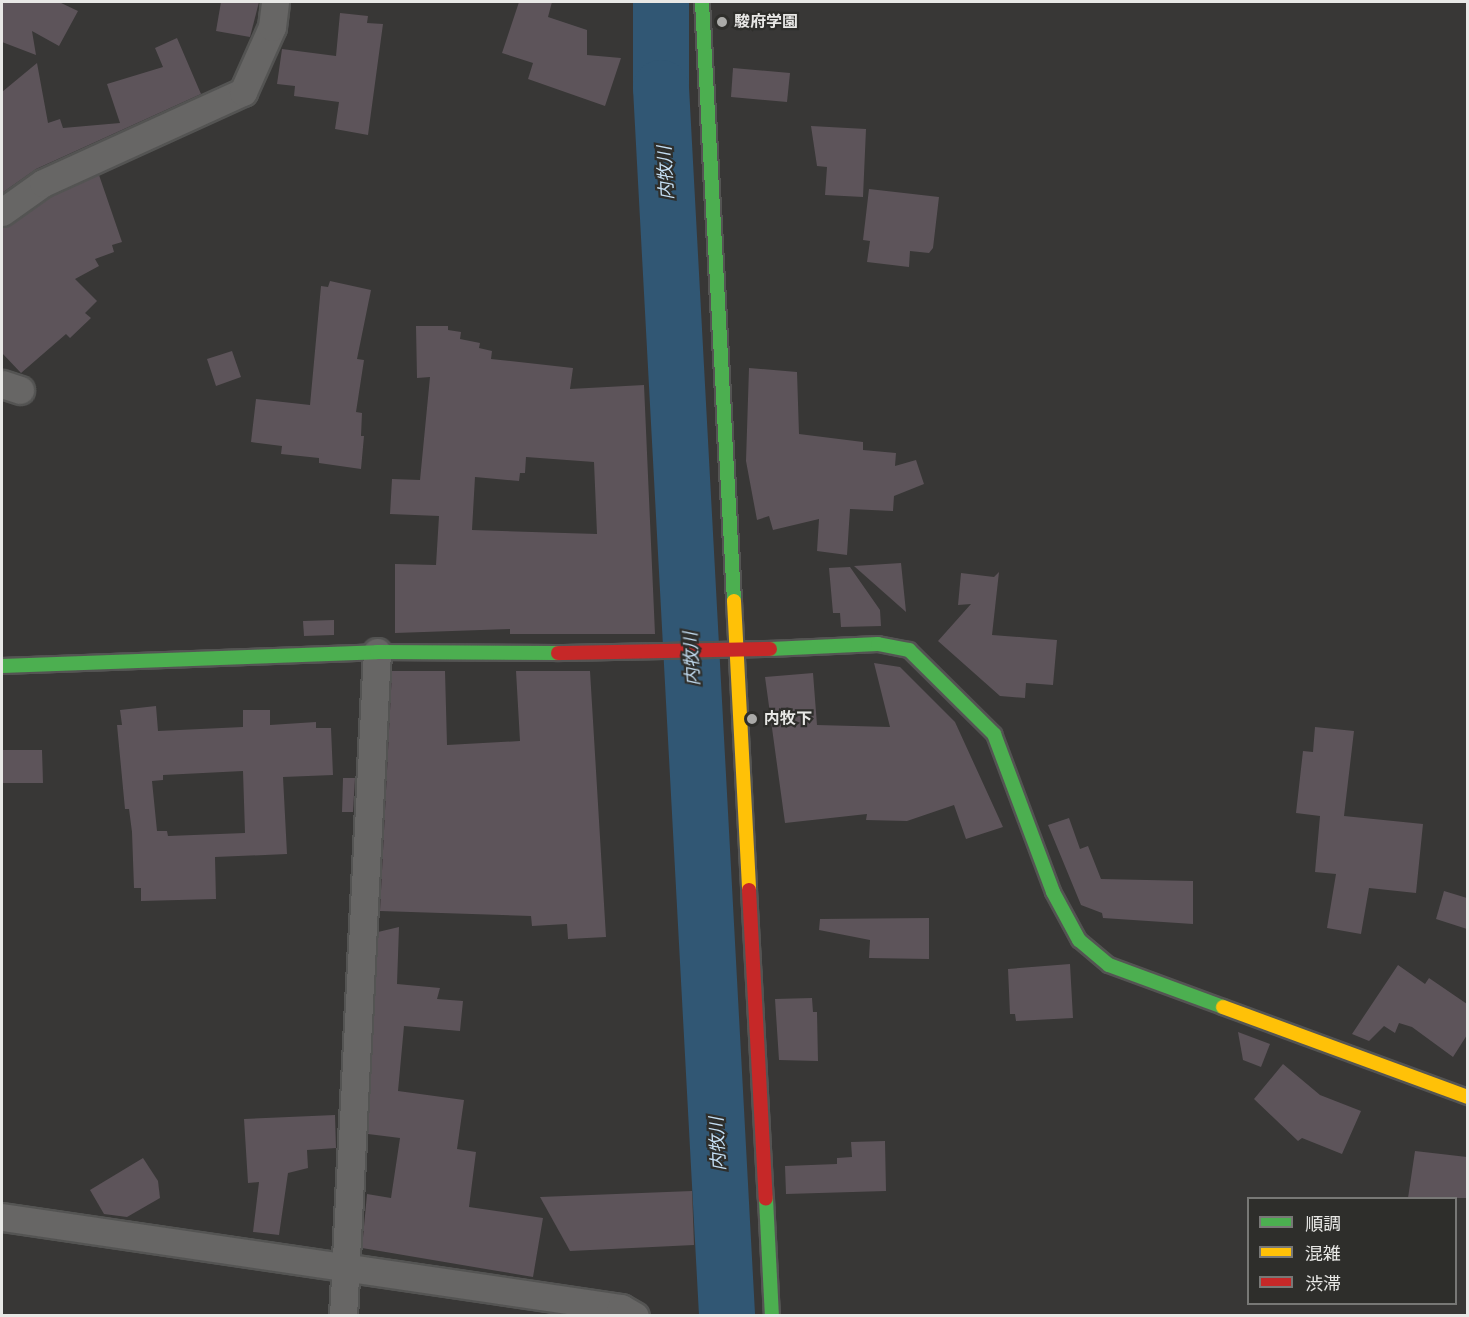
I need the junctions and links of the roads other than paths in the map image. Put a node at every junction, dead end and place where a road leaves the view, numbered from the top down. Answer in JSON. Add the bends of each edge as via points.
{"nodes":[{"id":1,"x":275,"y":2,"type":"edge"},
{"id":2,"x":702,"y":2,"type":"edge"},
{"id":3,"x":2,"y":212,"type":"edge"},
{"id":4,"x":735,"y":650,"type":"junction"},
{"id":5,"x":377,"y":652,"type":"junction"},
{"id":6,"x":2,"y":666,"type":"edge"},
{"id":7,"x":1467,"y":1096,"type":"edge"},
{"id":8,"x":2,"y":1217,"type":"edge"},
{"id":9,"x":347,"y":1266,"type":"junction"},
{"id":10,"x":343,"y":1316,"type":"edge"},
{"id":11,"x":635,"y":1316,"type":"edge"},
{"id":12,"x":772,"y":1316,"type":"edge"}],
"edges":[{"from":1,"to":3,"type":"street","via":[[272,27],[243,92],[44,183]]},
{"from":2,"to":4,"type":"street"},
{"from":4,"to":5,"type":"street"},
{"from":4,"to":7,"type":"street","via":[[878,644],[909,650],[994,734],[1053,892],[1078,939],[1109,965]]},
{"from":4,"to":12,"type":"street"},
{"from":5,"to":6,"type":"street"},
{"from":5,"to":9,"type":"street","via":[[349,1155]]},
{"from":8,"to":9,"type":"street"},
{"from":9,"to":10,"type":"street"},
{"from":9,"to":11,"type":"street","via":[[621,1308]]}]}
